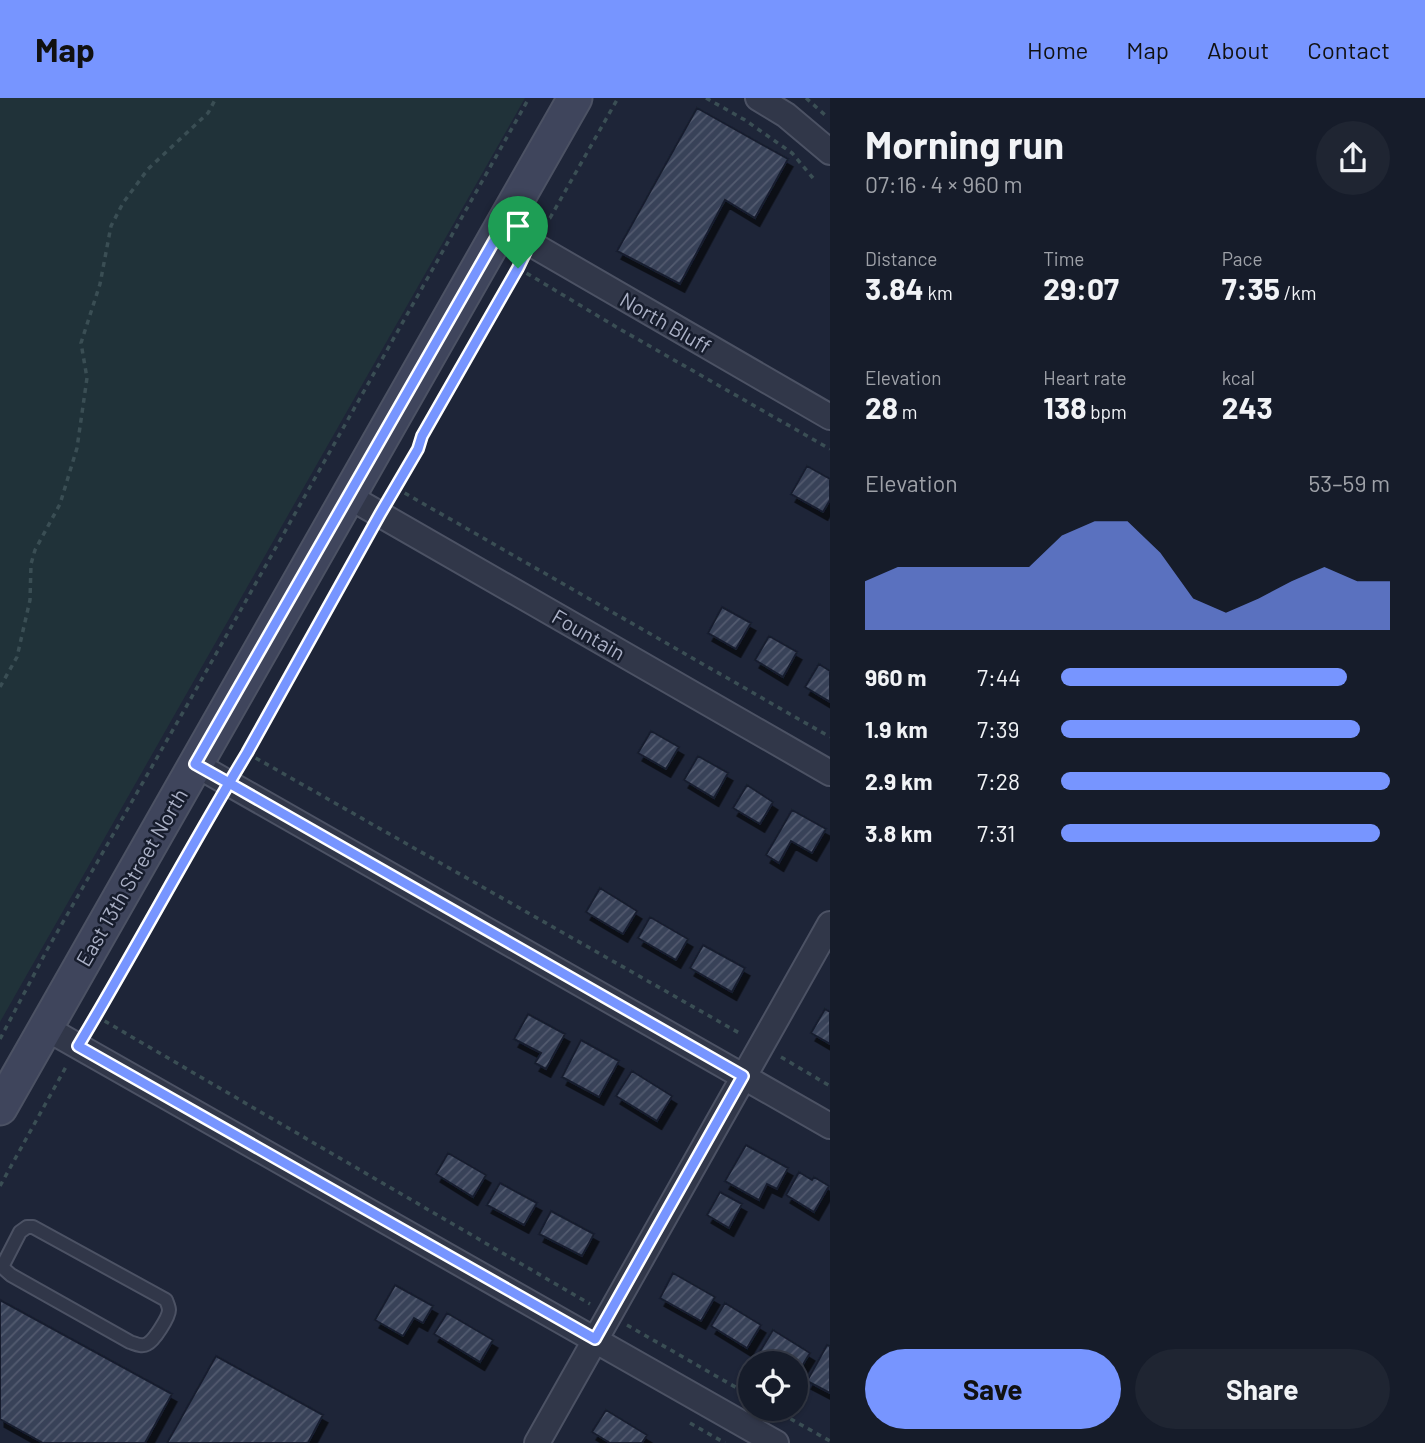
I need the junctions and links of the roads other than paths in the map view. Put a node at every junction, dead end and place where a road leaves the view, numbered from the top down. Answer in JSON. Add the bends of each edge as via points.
{"nodes":[{"id":1,"x":575,"y":98,"type":"edge"},
{"id":2,"x":758,"y":98,"type":"edge"},
{"id":3,"x":830,"y":152,"type":"edge"},
{"id":4,"x":502,"y":227,"type":"junction"},
{"id":5,"x":830,"y":417,"type":"edge"},
{"id":6,"x":348,"y":496,"type":"junction"},
{"id":7,"x":195,"y":764,"type":"junction"},
{"id":8,"x":830,"y":773,"type":"edge"},
{"id":9,"x":830,"y":925,"type":"edge"},
{"id":10,"x":46,"y":1028,"type":"junction"},
{"id":11,"x":743,"y":1076,"type":"junction"},
{"id":12,"x":0,"y":1108,"type":"edge"},
{"id":13,"x":830,"y":1126,"type":"edge"},
{"id":14,"x":5,"y":1246,"type":"edge"},
{"id":15,"x":595,"y":1339,"type":"junction"},
{"id":16,"x":537,"y":1443,"type":"edge"},
{"id":17,"x":776,"y":1443,"type":"edge"}],
"edges":[{"from":1,"to":4,"type":"main road","name":"East 13th Street North"},
{"from":2,"to":3,"type":"street"},
{"from":4,"to":5,"type":"street","name":"North Bluff"},
{"from":4,"to":6,"type":"main road","name":"East 13th Street North"},
{"from":6,"to":7,"type":"main road","name":"East 13th Street North"},
{"from":6,"to":8,"type":"street","name":"Fountain"},
{"from":7,"to":10,"type":"main road","name":"East 13th Street North"},
{"from":7,"to":11,"type":"street"},
{"from":9,"to":11,"type":"street"},
{"from":10,"to":12,"type":"main road","name":"East 13th Street North"},
{"from":10,"to":15,"type":"street"},
{"from":11,"to":13,"type":"street"},
{"from":11,"to":15,"type":"street"},
{"from":14,"to":14,"type":"lane","via":[[3,1268],[11,1275],[130,1342],[147,1344],[167,1317],[166,1300],[33,1227]]},
{"from":15,"to":16,"type":"street"},
{"from":15,"to":17,"type":"street"}]}
